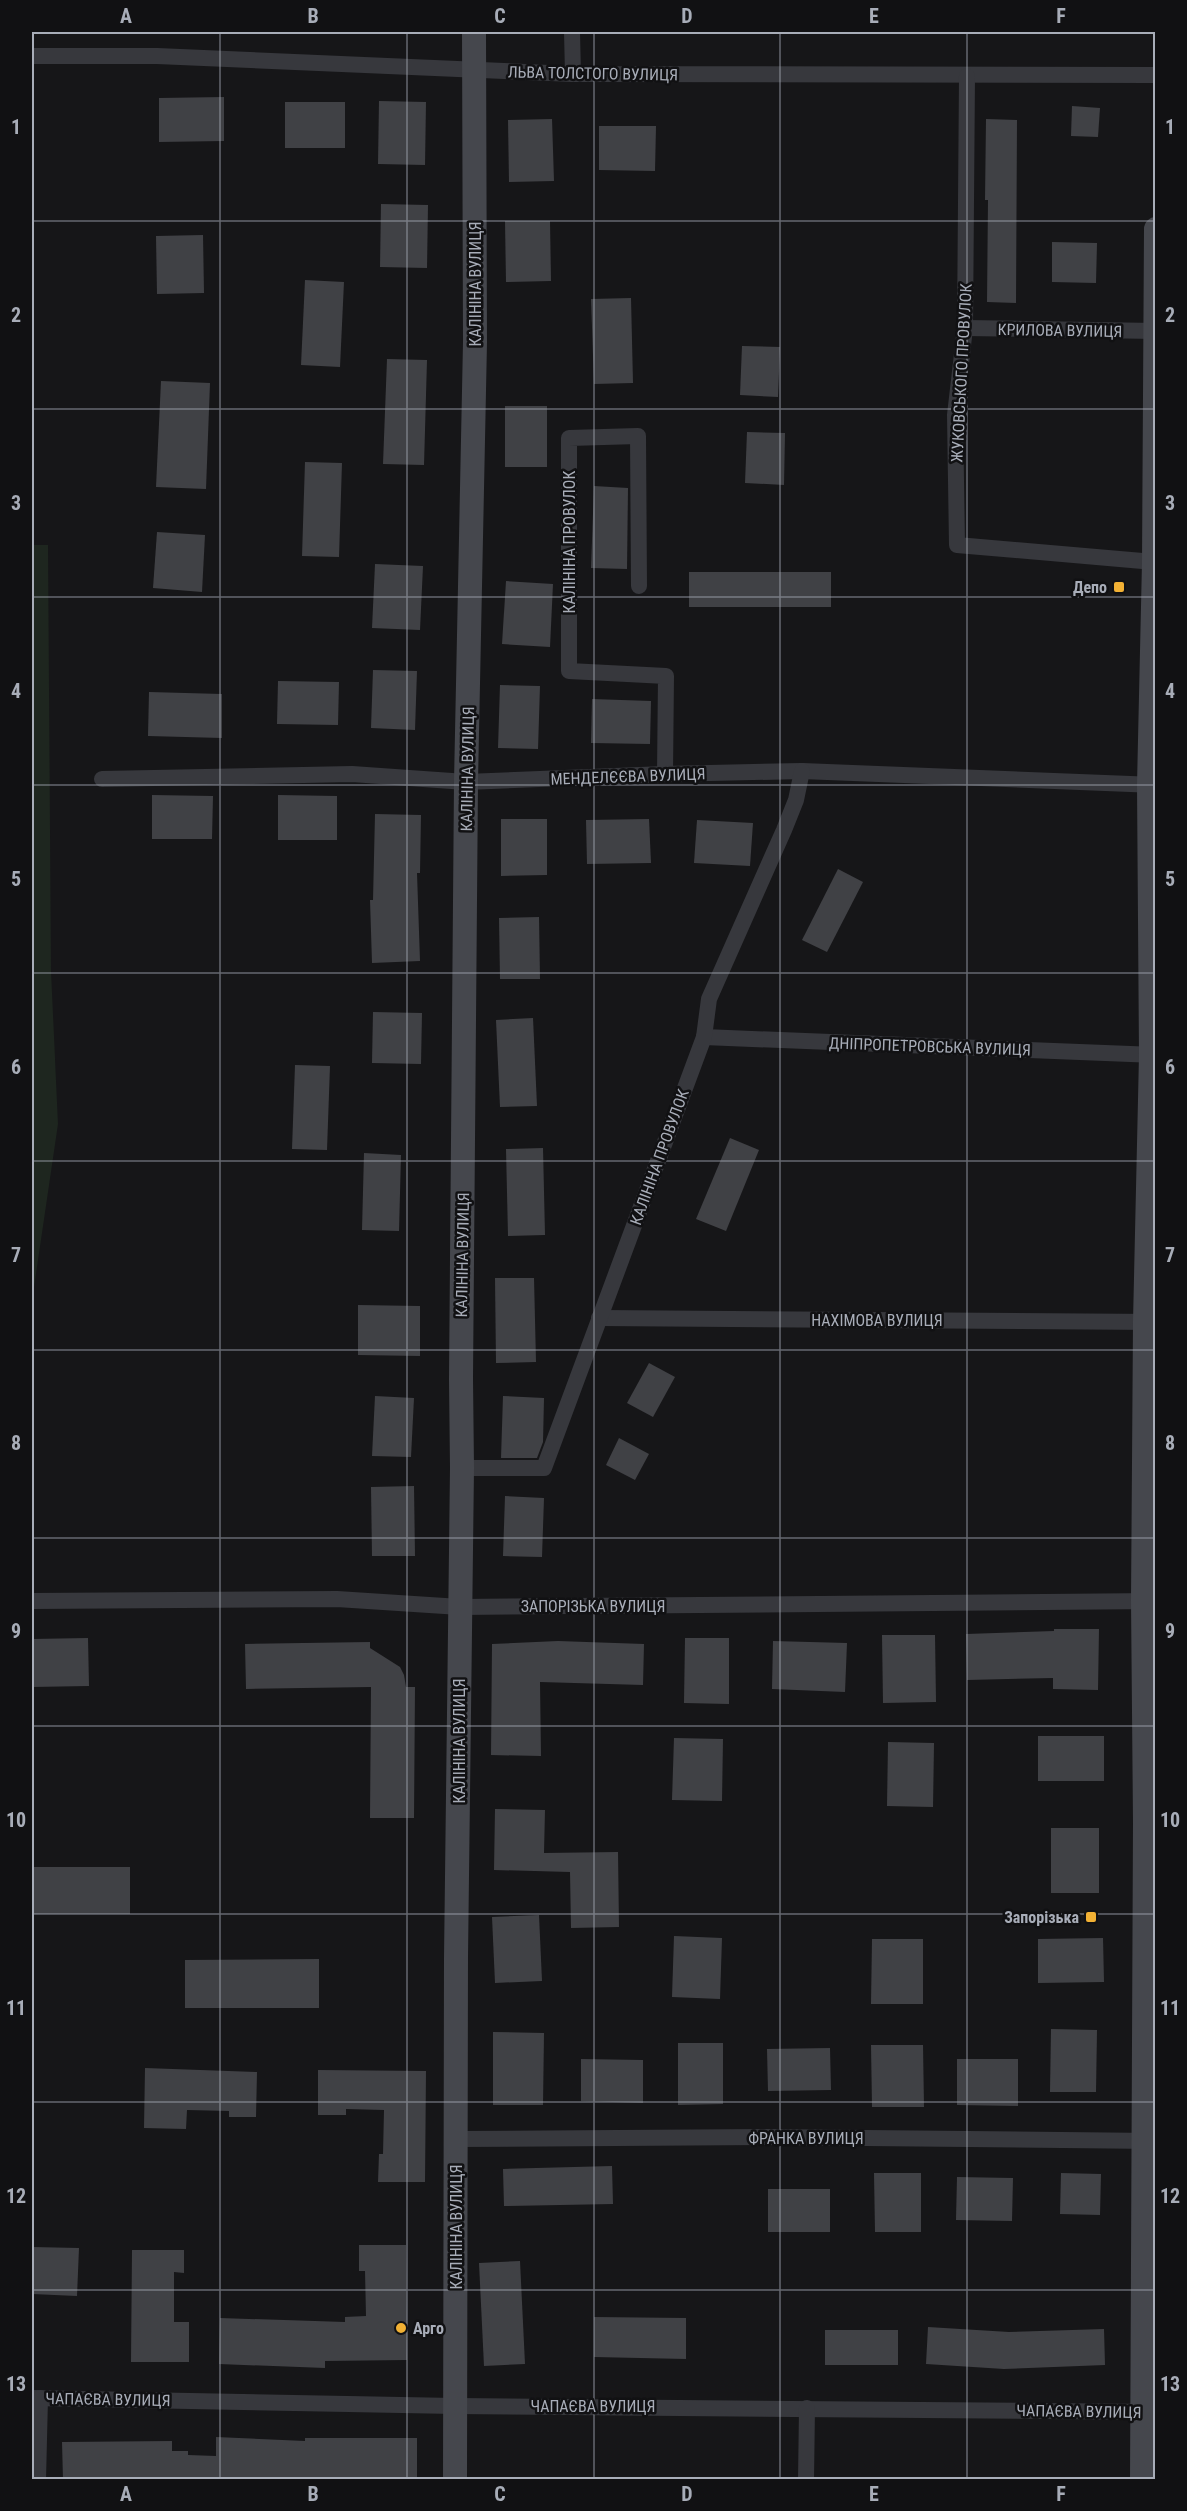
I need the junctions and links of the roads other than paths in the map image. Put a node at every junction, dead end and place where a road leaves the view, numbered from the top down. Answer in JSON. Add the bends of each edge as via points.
{"nodes":[{"id":1,"x":474,"y":32,"type":"edge"},
{"id":2,"x":572,"y":32,"type":"edge"},
{"id":3,"x":32,"y":56,"type":"edge"},
{"id":4,"x":475,"y":70,"type":"junction"},
{"id":5,"x":573,"y":74,"type":"junction"},
{"id":6,"x":1155,"y":75,"type":"edge"},
{"id":7,"x":966,"y":76,"type":"junction"},
{"id":8,"x":1155,"y":229,"type":"edge"},
{"id":9,"x":965,"y":328,"type":"junction"},
{"id":10,"x":1155,"y":331,"type":"edge"},
{"id":11,"x":1154,"y":562,"type":"edge"},
{"id":12,"x":639,"y":586,"type":"dead end"},
{"id":13,"x":802,"y":771,"type":"junction"},
{"id":14,"x":665,"y":774,"type":"junction"},
{"id":15,"x":102,"y":779,"type":"dead end"},
{"id":16,"x":466,"y":782,"type":"junction"},
{"id":17,"x":1152,"y":785,"type":"edge"},
{"id":18,"x":704,"y":1036,"type":"junction"},
{"id":19,"x":1153,"y":1055,"type":"edge"},
{"id":20,"x":599,"y":1318,"type":"junction"},
{"id":21,"x":1150,"y":1322,"type":"edge"},
{"id":22,"x":462,"y":1468,"type":"junction"},
{"id":23,"x":32,"y":1601,"type":"edge"},
{"id":24,"x":1149,"y":1601,"type":"edge"},
{"id":25,"x":460,"y":1607,"type":"junction"},
{"id":26,"x":1150,"y":1822,"type":"edge"},
{"id":27,"x":456,"y":2139,"type":"junction"},
{"id":28,"x":1149,"y":2141,"type":"edge"},
{"id":29,"x":36,"y":2398,"type":"edge"},
{"id":30,"x":456,"y":2406,"type":"junction"},
{"id":31,"x":807,"y":2408,"type":"junction"},
{"id":32,"x":1149,"y":2411,"type":"edge"},
{"id":33,"x":38,"y":2480,"type":"edge"},
{"id":34,"x":455,"y":2480,"type":"edge"},
{"id":35,"x":806,"y":2480,"type":"edge"},
{"id":36,"x":1142,"y":2480,"type":"edge"}],
"edges":[{"from":1,"to":4,"type":"street","name":"КАЛІНІНА ВУЛИЦЯ"},
{"from":2,"to":5,"type":"street"},
{"from":3,"to":4,"type":"street","name":"ЛЬВА ТОЛСТОГО ВУЛИЦЯ","via":[[157,56]]},
{"from":4,"to":5,"type":"street","name":"ЛЬВА ТОЛСТОГО ВУЛИЦЯ"},
{"from":4,"to":16,"type":"street","name":"КАЛІНІНА ВУЛИЦЯ","via":[[475,353]]},
{"from":5,"to":7,"type":"street","name":"ЛЬВА ТОЛСТОГО ВУЛИЦЯ"},
{"from":6,"to":7,"type":"street","name":"ЛЬВА ТОЛСТОГО ВУЛИЦЯ"},
{"from":7,"to":9,"type":"street","name":"ЖУКОВСЬКОГО ПРОВУЛОК"},
{"from":8,"to":10,"type":"street"},
{"from":9,"to":10,"type":"street","name":"КРИЛОВА ВУЛИЦЯ"},
{"from":9,"to":11,"type":"street","name":"ЖУКОВСЬКОГО ПРОВУЛОК","via":[[956,415],[957,545]]},
{"from":10,"to":11,"type":"street"},
{"from":11,"to":17,"type":"street"},
{"from":12,"to":14,"type":"street","name":"КАЛІНІНА ПРОВУЛОК","via":[[638,436],[568,438],[569,671],[666,676]]},
{"from":13,"to":14,"type":"street","name":"МЕНДЕЛЄЄВА ВУЛИЦЯ"},
{"from":13,"to":17,"type":"street","name":"МЕНДЕЛЄЄВА ВУЛИЦЯ"},
{"from":13,"to":18,"type":"street","name":"КАЛІНІНА ПРОВУЛОК","via":[[784,830],[709,999]]},
{"from":14,"to":16,"type":"street","name":"МЕНДЕЛЄЄВА ВУЛИЦЯ"},
{"from":15,"to":16,"type":"street","name":"МЕНДЕЛЄЄВА ВУЛИЦЯ","via":[[352,774]]},
{"from":16,"to":22,"type":"street","name":"КАЛІНІНА ВУЛИЦЯ"},
{"from":17,"to":19,"type":"street"},
{"from":18,"to":19,"type":"street","name":"ДНІПРОПЕТРОВСЬКА ВУЛИЦЯ"},
{"from":18,"to":20,"type":"street","name":"КАЛІНІНА ПРОВУЛОК"},
{"from":19,"to":21,"type":"street"},
{"from":20,"to":21,"type":"street","name":"НАХІМОВА ВУЛИЦЯ"},
{"from":20,"to":22,"type":"street","name":"КАЛІНІНА ПРОВУЛОК","via":[[544,1468]]},
{"from":21,"to":24,"type":"street"},
{"from":22,"to":25,"type":"street","name":"КАЛІНІНА ВУЛИЦЯ"},
{"from":23,"to":25,"type":"street","name":"ЗАПОРІЗЬКА ВУЛИЦЯ","via":[[337,1599]]},
{"from":24,"to":25,"type":"street","name":"ЗАПОРІЗЬКА ВУЛИЦЯ"},
{"from":24,"to":26,"type":"street"},
{"from":25,"to":27,"type":"street","name":"КАЛІНІНА ВУЛИЦЯ"},
{"from":26,"to":28,"type":"street"},
{"from":27,"to":28,"type":"street","name":"ФРАНКА ВУЛИЦЯ"},
{"from":27,"to":30,"type":"street","name":"КАЛІНІНА ВУЛИЦЯ"},
{"from":28,"to":32,"type":"street"},
{"from":29,"to":30,"type":"street","name":"ЧАПАЄВА ВУЛИЦЯ"},
{"from":29,"to":33,"type":"street"},
{"from":30,"to":31,"type":"street","name":"ЧАПАЄВА ВУЛИЦЯ"},
{"from":30,"to":34,"type":"street","name":"КАЛІНІНА ВУЛИЦЯ"},
{"from":31,"to":32,"type":"street","name":"ЧАПАЄВА ВУЛИЦЯ"},
{"from":31,"to":35,"type":"street"},
{"from":32,"to":36,"type":"street"}]}
